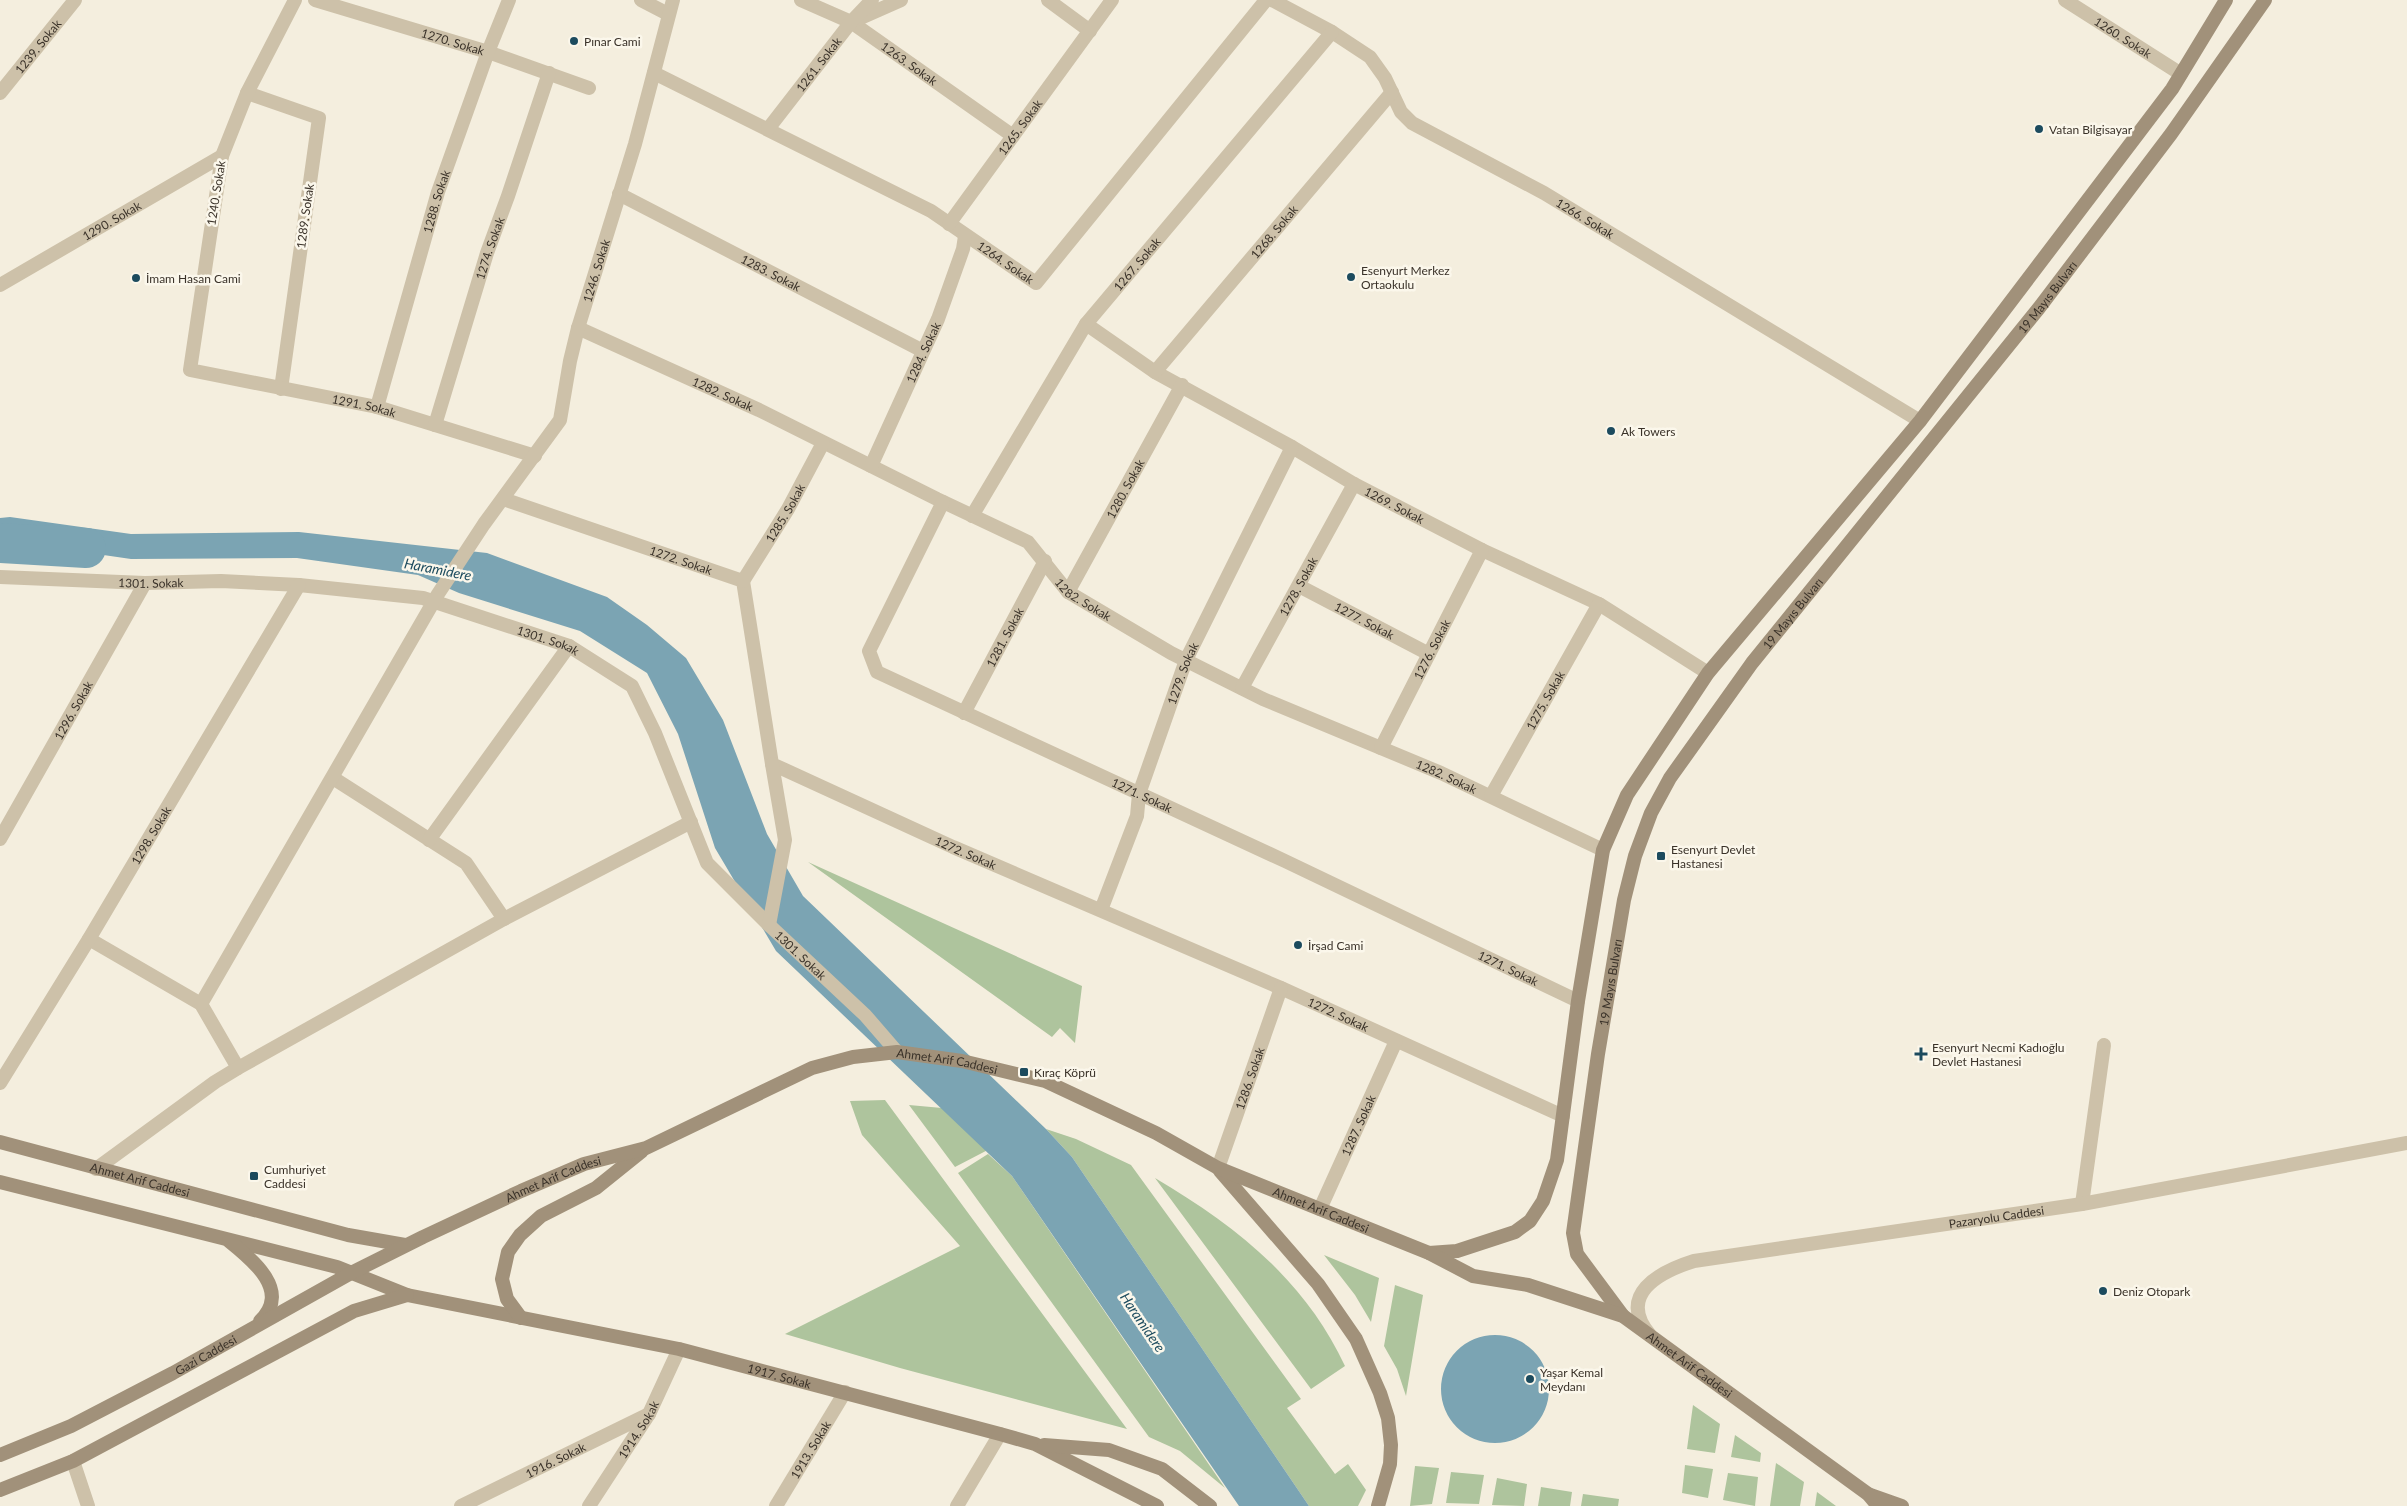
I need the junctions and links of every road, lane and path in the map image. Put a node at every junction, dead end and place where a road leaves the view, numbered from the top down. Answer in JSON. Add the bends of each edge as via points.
{"nodes":[{"id":1,"x":75,"y":0,"type":"edge"},
{"id":2,"x":295,"y":0,"type":"edge"},
{"id":3,"x":315,"y":0,"type":"edge"},
{"id":4,"x":509,"y":0,"type":"edge"},
{"id":5,"x":641,"y":0,"type":"edge"},
{"id":6,"x":673,"y":0,"type":"edge"},
{"id":7,"x":801,"y":0,"type":"edge"},
{"id":8,"x":872,"y":0,"type":"edge"},
{"id":9,"x":901,"y":0,"type":"edge"},
{"id":10,"x":1048,"y":0,"type":"edge"},
{"id":11,"x":1112,"y":0,"type":"edge"},
{"id":12,"x":1266,"y":0,"type":"edge"},
{"id":13,"x":1272,"y":0,"type":"edge"},
{"id":14,"x":2065,"y":0,"type":"edge"},
{"id":15,"x":2226,"y":0,"type":"edge"},
{"id":16,"x":2265,"y":0,"type":"edge"},
{"id":17,"x":668,"y":14,"type":"junction"},
{"id":18,"x":851,"y":22,"type":"junction"},
{"id":19,"x":1090,"y":31,"type":"junction"},
{"id":20,"x":1332,"y":32,"type":"junction"},
{"id":21,"x":488,"y":52,"type":"junction"},
{"id":22,"x":548,"y":73,"type":"junction"},
{"id":23,"x":654,"y":73,"type":"junction"},
{"id":24,"x":2181,"y":74,"type":"junction"},
{"id":25,"x":589,"y":88,"type":"dead end"},
{"id":26,"x":0,"y":92,"type":"edge"},
{"id":27,"x":1392,"y":92,"type":"junction"},
{"id":28,"x":247,"y":93,"type":"junction"},
{"id":29,"x":768,"y":128,"type":"junction"},
{"id":30,"x":1013,"y":136,"type":"junction"},
{"id":31,"x":222,"y":156,"type":"junction"},
{"id":32,"x":619,"y":194,"type":"junction"},
{"id":33,"x":949,"y":224,"type":"junction"},
{"id":34,"x":965,"y":236,"type":"junction"},
{"id":35,"x":0,"y":285,"type":"edge"},
{"id":36,"x":1086,"y":324,"type":"junction"},
{"id":37,"x":578,"y":328,"type":"junction"},
{"id":38,"x":923,"y":351,"type":"junction"},
{"id":39,"x":190,"y":370,"type":"joint"},
{"id":40,"x":1155,"y":372,"type":"junction"},
{"id":41,"x":1182,"y":385,"type":"junction"},
{"id":42,"x":281,"y":389,"type":"junction"},
{"id":43,"x":377,"y":407,"type":"junction"},
{"id":44,"x":1920,"y":421,"type":"junction"},
{"id":45,"x":435,"y":425,"type":"junction"},
{"id":46,"x":824,"y":443,"type":"junction"},
{"id":47,"x":1292,"y":447,"type":"junction"},
{"id":48,"x":535,"y":456,"type":"junction"},
{"id":49,"x":871,"y":466,"type":"junction"},
{"id":50,"x":1354,"y":484,"type":"junction"},
{"id":51,"x":503,"y":500,"type":"junction"},
{"id":52,"x":943,"y":502,"type":"junction"},
{"id":53,"x":972,"y":516,"type":"junction"},
{"id":54,"x":1482,"y":550,"type":"junction"},
{"id":55,"x":1044,"y":560,"type":"junction"},
{"id":56,"x":0,"y":578,"type":"edge"},
{"id":57,"x":743,"y":581,"type":"junction"},
{"id":58,"x":145,"y":583,"type":"junction"},
{"id":59,"x":299,"y":585,"type":"junction"},
{"id":60,"x":1299,"y":586,"type":"junction"},
{"id":61,"x":1068,"y":592,"type":"junction"},
{"id":62,"x":436,"y":598,"type":"junction"},
{"id":63,"x":1599,"y":604,"type":"junction"},
{"id":64,"x":568,"y":646,"type":"junction"},
{"id":65,"x":1429,"y":654,"type":"junction"},
{"id":66,"x":1186,"y":660,"type":"junction"},
{"id":67,"x":1708,"y":673,"type":"junction"},
{"id":68,"x":1242,"y":688,"type":"junction"},
{"id":69,"x":964,"y":713,"type":"junction"},
{"id":70,"x":1381,"y":748,"type":"junction"},
{"id":71,"x":772,"y":764,"type":"junction"},
{"id":72,"x":333,"y":778,"type":"junction"},
{"id":73,"x":1139,"y":794,"type":"junction"},
{"id":74,"x":1491,"y":796,"type":"junction"},
{"id":75,"x":691,"y":822,"type":"junction"},
{"id":76,"x":0,"y":838,"type":"edge"},
{"id":77,"x":430,"y":840,"type":"junction"},
{"id":78,"x":1602,"y":850,"type":"junction"},
{"id":79,"x":1101,"y":910,"type":"junction"},
{"id":80,"x":504,"y":919,"type":"junction"},
{"id":81,"x":769,"y":925,"type":"junction"},
{"id":82,"x":89,"y":938,"type":"junction"},
{"id":83,"x":1281,"y":988,"type":"junction"},
{"id":84,"x":1578,"y":1001,"type":"junction"},
{"id":85,"x":201,"y":1004,"type":"junction"},
{"id":86,"x":1396,"y":1041,"type":"junction"},
{"id":87,"x":2104,"y":1045,"type":"dead end"},
{"id":88,"x":897,"y":1052,"type":"junction"},
{"id":89,"x":238,"y":1068,"type":"junction"},
{"id":90,"x":0,"y":1083,"type":"edge"},
{"id":91,"x":1563,"y":1116,"type":"junction"},
{"id":92,"x":0,"y":1142,"type":"edge"},
{"id":93,"x":2407,"y":1143,"type":"edge"},
{"id":94,"x":646,"y":1148,"type":"junction"},
{"id":95,"x":1218,"y":1168,"type":"junction"},
{"id":96,"x":96,"y":1169,"type":"junction"},
{"id":97,"x":0,"y":1182,"type":"edge"},
{"id":98,"x":2082,"y":1204,"type":"junction"},
{"id":99,"x":1320,"y":1209,"type":"junction"},
{"id":100,"x":225,"y":1238,"type":"junction"},
{"id":101,"x":405,"y":1246,"type":"junction"},
{"id":102,"x":1428,"y":1253,"type":"junction"},
{"id":103,"x":353,"y":1272,"type":"junction"},
{"id":104,"x":407,"y":1295,"type":"junction"},
{"id":105,"x":1623,"y":1316,"type":"junction"},
{"id":106,"x":521,"y":1318,"type":"junction"},
{"id":107,"x":249,"y":1331,"type":"junction"},
{"id":108,"x":1653,"y":1338,"type":"junction"},
{"id":109,"x":679,"y":1348,"type":"junction"},
{"id":110,"x":845,"y":1392,"type":"junction"},
{"id":111,"x":649,"y":1414,"type":"junction"},
{"id":112,"x":1000,"y":1434,"type":"junction"},
{"id":113,"x":1035,"y":1444,"type":"junction"},
{"id":114,"x":0,"y":1455,"type":"edge"},
{"id":115,"x":73,"y":1461,"type":"junction"},
{"id":116,"x":0,"y":1490,"type":"edge"},
{"id":117,"x":1868,"y":1494,"type":"junction"},
{"id":118,"x":88,"y":1506,"type":"edge"},
{"id":119,"x":461,"y":1506,"type":"edge"},
{"id":120,"x":589,"y":1506,"type":"edge"},
{"id":121,"x":776,"y":1506,"type":"edge"},
{"id":122,"x":957,"y":1506,"type":"edge"},
{"id":123,"x":1157,"y":1506,"type":"edge"},
{"id":124,"x":1210,"y":1506,"type":"edge"},
{"id":125,"x":1378,"y":1506,"type":"edge"},
{"id":126,"x":1878,"y":1506,"type":"edge"},
{"id":127,"x":1902,"y":1506,"type":"edge"}],
"edges":[{"from":1,"to":26,"type":"street","name":"1239. Sokak"},
{"from":2,"to":28,"type":"street","name":"1240. Sokak"},
{"from":3,"to":21,"type":"street","name":"1270. Sokak"},
{"from":4,"to":21,"type":"street","name":"1288. Sokak"},
{"from":5,"to":17,"type":"street"},
{"from":6,"to":17,"type":"street","name":"1246. Sokak"},
{"from":7,"to":18,"type":"street","name":"1263. Sokak"},
{"from":8,"to":18,"type":"street","name":"1261. Sokak"},
{"from":9,"to":18,"type":"street"},
{"from":10,"to":19,"type":"street"},
{"from":11,"to":19,"type":"street","name":"1265. Sokak"},
{"from":12,"to":34,"type":"street","name":"1264. Sokak","via":[[1036,282]]},
{"from":13,"to":20,"type":"street","name":"1266. Sokak"},
{"from":14,"to":24,"type":"street","name":"1260. Sokak"},
{"from":15,"to":24,"type":"main road","name":"19 Mayıs Bulvarı"},
{"from":16,"to":105,"type":"main road","name":"19 Mayıs Bulvarı","via":[[2171,134],[2039,308],[1752,663],[1670,778],[1651,813],[1624,900],[1573,1233],[1577,1254]]},
{"from":17,"to":23,"type":"street","name":"1246. Sokak"},
{"from":18,"to":29,"type":"street","name":"1261. Sokak"},
{"from":18,"to":30,"type":"street","name":"1263. Sokak"},
{"from":19,"to":30,"type":"street","name":"1265. Sokak"},
{"from":20,"to":27,"type":"street","name":"1266. Sokak","via":[[1370,57]]},
{"from":20,"to":36,"type":"street","name":"1267. Sokak"},
{"from":21,"to":22,"type":"street","name":"1270. Sokak"},
{"from":21,"to":43,"type":"street","name":"1288. Sokak","via":[[438,192]]},
{"from":22,"to":25,"type":"street","name":"1270. Sokak"},
{"from":22,"to":45,"type":"street","name":"1274. Sokak","via":[[487,253]]},
{"from":23,"to":29,"type":"street","name":"1264. Sokak"},
{"from":23,"to":32,"type":"street","name":"1246. Sokak"},
{"from":24,"to":44,"type":"main road","name":"19 Mayıs Bulvarı"},
{"from":27,"to":40,"type":"street","name":"1268. Sokak"},
{"from":27,"to":44,"type":"street","name":"1266. Sokak","via":[[1401,112],[1412,123],[1544,193]]},
{"from":28,"to":31,"type":"street","name":"1240. Sokak"},
{"from":28,"to":42,"type":"street","name":"1289. Sokak","via":[[319,118]]},
{"from":29,"to":33,"type":"street","name":"1264. Sokak","via":[[931,211]]},
{"from":30,"to":33,"type":"street","name":"1265. Sokak"},
{"from":31,"to":35,"type":"street","name":"1290. Sokak"},
{"from":31,"to":39,"type":"street","name":"1240. Sokak"},
{"from":32,"to":37,"type":"street","name":"1246. Sokak"},
{"from":32,"to":38,"type":"street","name":"1283. Sokak"},
{"from":33,"to":34,"type":"street","name":"1264. Sokak"},
{"from":34,"to":38,"type":"street","name":"1284. Sokak","via":[[957,267]]},
{"from":36,"to":40,"type":"street","name":"1269. Sokak"},
{"from":36,"to":53,"type":"street","name":"1267. Sokak"},
{"from":37,"to":46,"type":"street","name":"1282. Sokak","via":[[760,410]]},
{"from":37,"to":48,"type":"street","name":"1246. Sokak","via":[[560,420]]},
{"from":38,"to":49,"type":"street","name":"1284. Sokak"},
{"from":39,"to":42,"type":"street","name":"1291. Sokak"},
{"from":40,"to":41,"type":"street","name":"1269. Sokak"},
{"from":41,"to":47,"type":"street","name":"1269. Sokak"},
{"from":41,"to":61,"type":"street","name":"1280. Sokak"},
{"from":42,"to":43,"type":"street","name":"1291. Sokak"},
{"from":43,"to":45,"type":"street","name":"1291. Sokak"},
{"from":44,"to":67,"type":"main road","name":"19 Mayıs Bulvarı"},
{"from":45,"to":48,"type":"street","name":"1291. Sokak"},
{"from":46,"to":49,"type":"street","name":"1282. Sokak"},
{"from":46,"to":57,"type":"street","name":"1285. Sokak"},
{"from":47,"to":50,"type":"street","name":"1269. Sokak"},
{"from":47,"to":66,"type":"street","name":"1279. Sokak"},
{"from":48,"to":51,"type":"street","name":"1246. Sokak"},
{"from":49,"to":52,"type":"street","name":"1282. Sokak"},
{"from":50,"to":54,"type":"street","name":"1269. Sokak"},
{"from":50,"to":60,"type":"street","name":"1278. Sokak"},
{"from":51,"to":57,"type":"street","name":"1272. Sokak"},
{"from":51,"to":62,"type":"street","name":"1246. Sokak"},
{"from":52,"to":53,"type":"street","name":"1282. Sokak"},
{"from":52,"to":69,"type":"street","name":"1271. Sokak","via":[[869,651],[878,672]]},
{"from":53,"to":55,"type":"street","name":"1282. Sokak","via":[[1028,542]]},
{"from":54,"to":63,"type":"street","name":"1269. Sokak"},
{"from":54,"to":65,"type":"street","name":"1276. Sokak"},
{"from":55,"to":61,"type":"street","name":"1282. Sokak"},
{"from":55,"to":69,"type":"street","name":"1281. Sokak"},
{"from":56,"to":58,"type":"street","name":"1301. Sokak"},
{"from":57,"to":71,"type":"street"},
{"from":58,"to":59,"type":"street","name":"1301. Sokak","via":[[221,581]]},
{"from":58,"to":76,"type":"street","name":"1296. Sokak"},
{"from":59,"to":62,"type":"street","name":"1301. Sokak"},
{"from":59,"to":82,"type":"street","name":"1298. Sokak"},
{"from":60,"to":65,"type":"street","name":"1277. Sokak"},
{"from":60,"to":68,"type":"street","name":"1278. Sokak"},
{"from":61,"to":66,"type":"street","name":"1282. Sokak"},
{"from":62,"to":64,"type":"street","name":"1301. Sokak"},
{"from":62,"to":72,"type":"street","name":"1246. Sokak"},
{"from":63,"to":67,"type":"street","name":"1269. Sokak"},
{"from":63,"to":74,"type":"street","name":"1275. Sokak"},
{"from":64,"to":75,"type":"street","name":"1301. Sokak","via":[[632,686]]},
{"from":64,"to":77,"type":"street"},
{"from":65,"to":70,"type":"street","name":"1276. Sokak"},
{"from":66,"to":68,"type":"street","name":"1282. Sokak"},
{"from":66,"to":73,"type":"street","name":"1279. Sokak"},
{"from":67,"to":78,"type":"main road","name":"19 Mayıs Bulvarı","via":[[1627,795]]},
{"from":68,"to":70,"type":"street","name":"1282. Sokak"},
{"from":69,"to":73,"type":"street","name":"1271. Sokak"},
{"from":70,"to":74,"type":"street","name":"1282. Sokak"},
{"from":71,"to":79,"type":"street","name":"1272. Sokak"},
{"from":71,"to":81,"type":"street","via":[[785,840]]},
{"from":72,"to":77,"type":"street"},
{"from":72,"to":85,"type":"street","name":"1246. Sokak"},
{"from":73,"to":79,"type":"street","name":"1279. Sokak","via":[[1137,816]]},
{"from":73,"to":84,"type":"street","name":"1271. Sokak"},
{"from":74,"to":78,"type":"street","name":"1282. Sokak"},
{"from":75,"to":80,"type":"street"},
{"from":75,"to":81,"type":"street","name":"1301. Sokak","via":[[707,863]]},
{"from":77,"to":80,"type":"street","via":[[466,863]]},
{"from":78,"to":84,"type":"main road","name":"19 Mayıs Bulvarı"},
{"from":79,"to":83,"type":"street","name":"1272. Sokak"},
{"from":80,"to":89,"type":"street"},
{"from":81,"to":88,"type":"street","name":"1301. Sokak","via":[[865,1015]]},
{"from":82,"to":85,"type":"street"},
{"from":82,"to":90,"type":"street","name":"1298. Sokak"},
{"from":83,"to":86,"type":"street","name":"1272. Sokak"},
{"from":83,"to":95,"type":"street","name":"1286. Sokak"},
{"from":84,"to":91,"type":"main road","name":"19 Mayıs Bulvarı"},
{"from":85,"to":89,"type":"street"},
{"from":86,"to":91,"type":"street","name":"1272. Sokak"},
{"from":86,"to":99,"type":"street","name":"1287. Sokak"},
{"from":87,"to":98,"type":"street"},
{"from":88,"to":94,"type":"main road","name":"Ahmet Arif Caddesi","via":[[853,1057],[812,1068]]},
{"from":88,"to":95,"type":"main road","name":"Ahmet Arif Caddesi","via":[[962,1061],[1045,1080],[1156,1133]]},
{"from":89,"to":96,"type":"street"},
{"from":91,"to":102,"type":"main road","name":"19 Mayıs Bulvarı","via":[[1550,1183],[1530,1221],[1515,1232],[1487,1243],[1457,1251]]},
{"from":92,"to":96,"type":"main road","name":"Ahmet Arif Caddesi"},
{"from":93,"to":98,"type":"street","name":"Pazaryolu Caddesi"},
{"from":94,"to":101,"type":"main road","name":"Ahmet Arif Caddesi","via":[[584,1164]]},
{"from":94,"to":106,"type":"main road","via":[[596,1188],[541,1216],[520,1235],[508,1252],[502,1279],[507,1299]]},
{"from":95,"to":99,"type":"main road","name":"Ahmet Arif Caddesi"},
{"from":95,"to":125,"type":"main road","via":[[1318,1284],[1356,1339],[1388,1418],[1390,1464]]},
{"from":96,"to":101,"type":"main road","name":"Ahmet Arif Caddesi","via":[[364,1239]]},
{"from":97,"to":100,"type":"main road","name":"1917. Sokak"},
{"from":98,"to":108,"type":"street","name":"Pazaryolu Caddesi","via":[[1694,1261],[1670,1268],[1651,1280],[1641,1295],[1638,1314]]},
{"from":99,"to":102,"type":"main road","name":"Ahmet Arif Caddesi"},
{"from":100,"to":103,"type":"main road","name":"1917. Sokak"},
{"from":100,"to":107,"type":"main road","via":[[251,1259],[271,1288],[269,1312]]},
{"from":101,"to":103,"type":"main road","name":"Gazi Caddesi"},
{"from":102,"to":105,"type":"main road","name":"Ahmet Arif Caddesi","via":[[1473,1276],[1528,1285]]},
{"from":103,"to":104,"type":"main road","name":"1917. Sokak"},
{"from":103,"to":107,"type":"main road","name":"Gazi Caddesi"},
{"from":104,"to":106,"type":"main road","name":"1917. Sokak"},
{"from":104,"to":115,"type":"main road","via":[[367,1306],[324,1326]]},
{"from":105,"to":108,"type":"main road","name":"Ahmet Arif Caddesi"},
{"from":106,"to":109,"type":"main road","name":"1917. Sokak"},
{"from":107,"to":114,"type":"main road","name":"Gazi Caddesi","via":[[71,1426]]},
{"from":108,"to":117,"type":"main road","name":"Ahmet Arif Caddesi"},
{"from":109,"to":110,"type":"main road","name":"1917. Sokak"},
{"from":109,"to":111,"type":"street","name":"1914. Sokak"},
{"from":110,"to":112,"type":"main road","name":"1917. Sokak"},
{"from":110,"to":121,"type":"street","name":"1913. Sokak"},
{"from":111,"to":119,"type":"street","name":"1916. Sokak"},
{"from":111,"to":120,"type":"street","name":"1914. Sokak"},
{"from":112,"to":113,"type":"main road","name":"1917. Sokak"},
{"from":112,"to":122,"type":"street"},
{"from":113,"to":123,"type":"main road","name":"1917. Sokak"},
{"from":113,"to":124,"type":"main road","name":"1917. Sokak","via":[[1108,1450],[1162,1469]]},
{"from":115,"to":116,"type":"main road"},
{"from":115,"to":118,"type":"street"},
{"from":117,"to":126,"type":"main road"},
{"from":117,"to":127,"type":"main road"}]}
